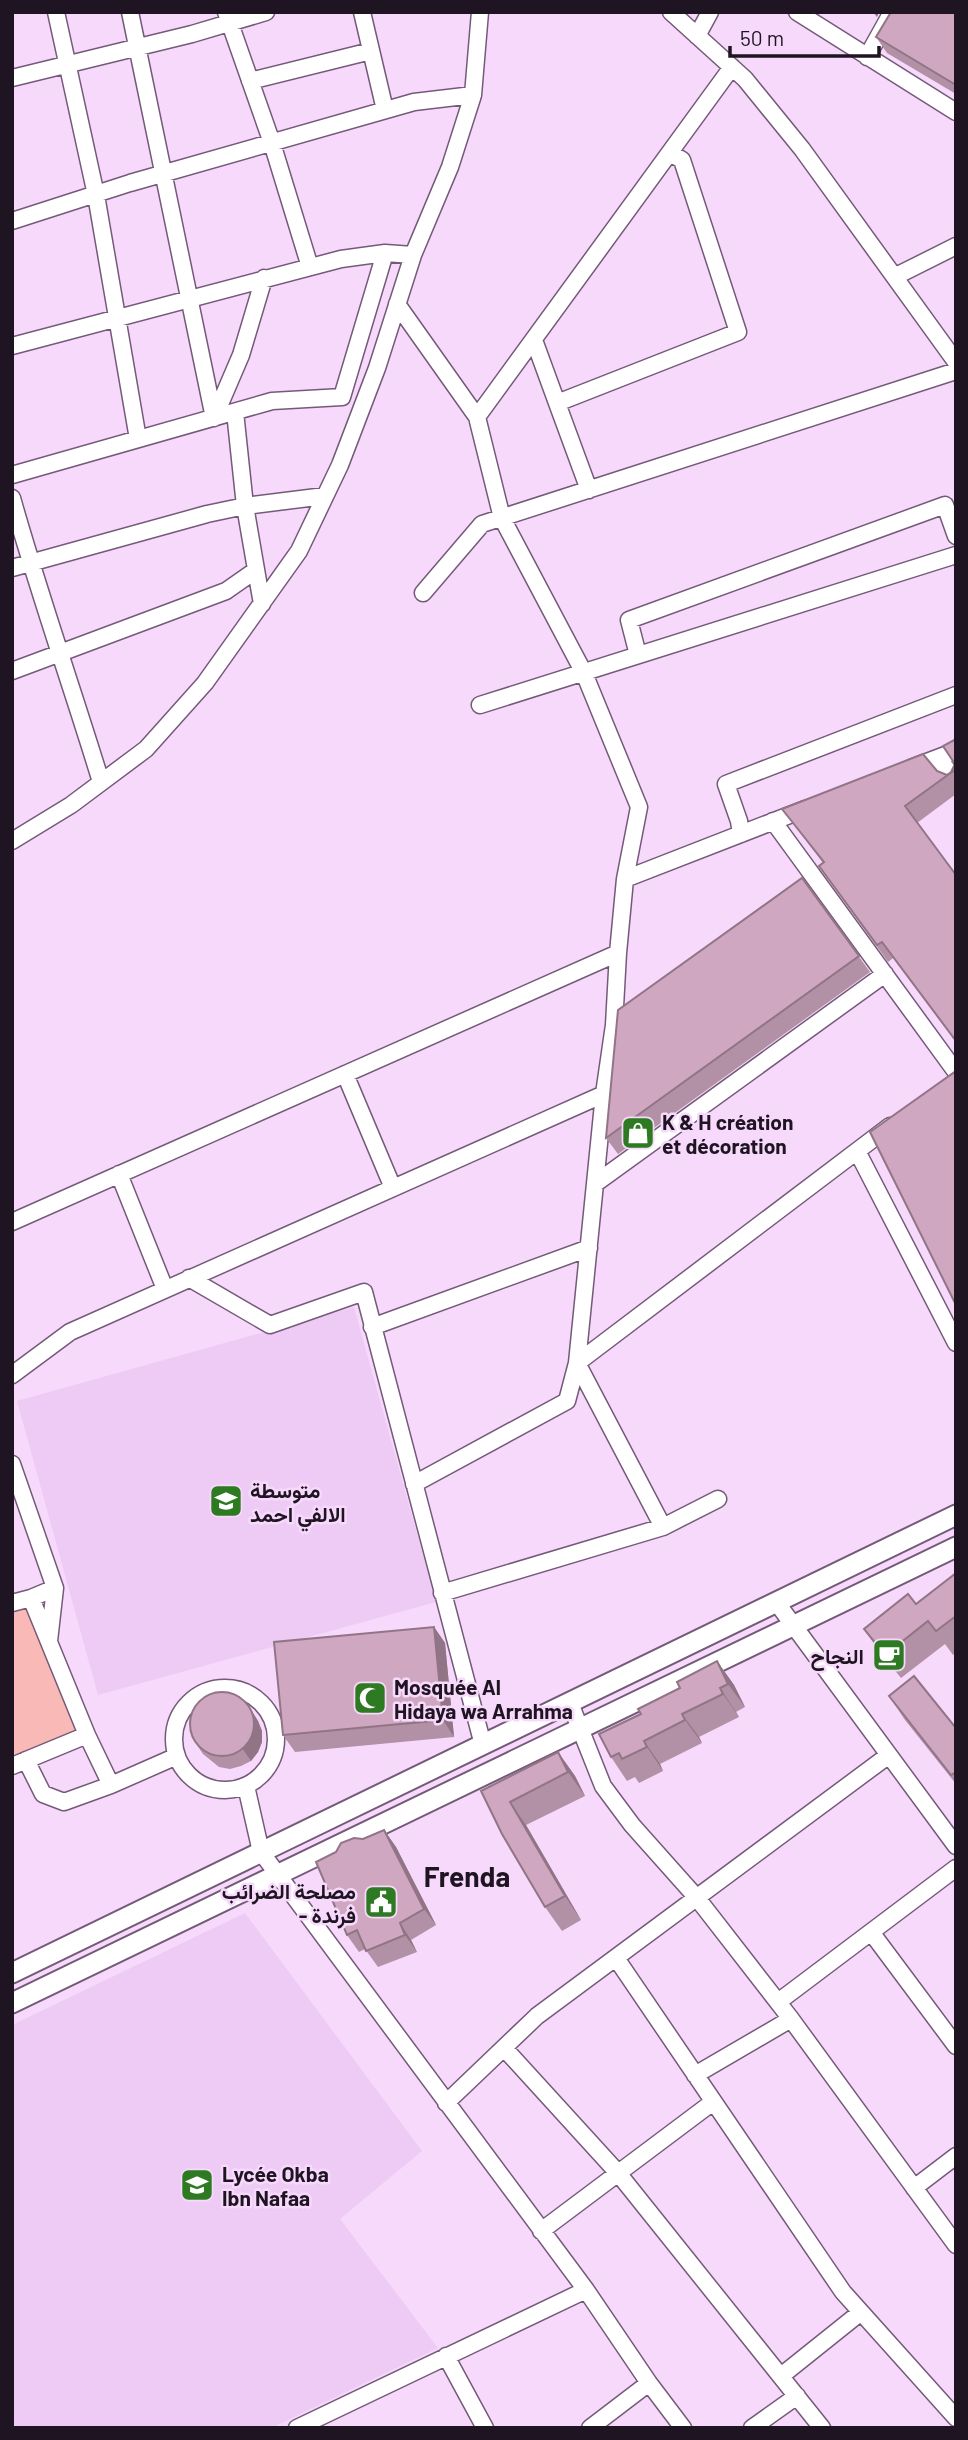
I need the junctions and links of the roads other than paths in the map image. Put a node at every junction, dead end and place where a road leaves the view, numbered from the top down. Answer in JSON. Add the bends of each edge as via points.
{"nodes":[{"id":1,"x":56,"y":12,"type":"edge"},
{"id":2,"x":130,"y":12,"type":"edge"},
{"id":3,"x":266,"y":12,"type":"edge"},
{"id":4,"x":362,"y":12,"type":"edge"},
{"id":5,"x":480,"y":12,"type":"edge"},
{"id":6,"x":671,"y":12,"type":"edge"},
{"id":7,"x":710,"y":12,"type":"edge"},
{"id":8,"x":797,"y":12,"type":"edge"},
{"id":9,"x":892,"y":12,"type":"edge"},
{"id":10,"x":228,"y":18,"type":"edge"},
{"id":11,"x":697,"y":36,"type":"junction"},
{"id":12,"x":138,"y":47,"type":"junction"},
{"id":13,"x":371,"y":51,"type":"junction"},
{"id":14,"x":867,"y":57,"type":"junction"},
{"id":15,"x":66,"y":64,"type":"junction"},
{"id":16,"x":732,"y":68,"type":"junction"},
{"id":17,"x":12,"y":78,"type":"edge"},
{"id":18,"x":250,"y":81,"type":"junction"},
{"id":19,"x":473,"y":95,"type":"junction"},
{"id":20,"x":385,"y":110,"type":"junction"},
{"id":21,"x":956,"y":112,"type":"edge"},
{"id":22,"x":272,"y":143,"type":"junction"},
{"id":23,"x":670,"y":153,"type":"junction"},
{"id":24,"x":165,"y":174,"type":"junction"},
{"id":25,"x":96,"y":194,"type":"junction"},
{"id":26,"x":12,"y":221,"type":"edge"},
{"id":27,"x":956,"y":246,"type":"edge"},
{"id":28,"x":385,"y":253,"type":"junction"},
{"id":29,"x":413,"y":255,"type":"junction"},
{"id":30,"x":310,"y":267,"type":"junction"},
{"id":31,"x":896,"y":276,"type":"junction"},
{"id":32,"x":264,"y":278,"type":"junction"},
{"id":33,"x":187,"y":298,"type":"junction"},
{"id":34,"x":397,"y":304,"type":"junction"},
{"id":35,"x":116,"y":317,"type":"junction"},
{"id":36,"x":534,"y":340,"type":"junction"},
{"id":37,"x":12,"y":346,"type":"edge"},
{"id":38,"x":956,"y":362,"type":"edge"},
{"id":39,"x":956,"y":371,"type":"edge"},
{"id":40,"x":557,"y":403,"type":"junction"},
{"id":41,"x":235,"y":412,"type":"junction"},
{"id":42,"x":477,"y":417,"type":"junction"},
{"id":43,"x":214,"y":418,"type":"junction"},
{"id":44,"x":138,"y":439,"type":"junction"},
{"id":45,"x":12,"y":475,"type":"edge"},
{"id":46,"x":589,"y":490,"type":"junction"},
{"id":47,"x":326,"y":495,"type":"junction"},
{"id":48,"x":12,"y":498,"type":"edge"},
{"id":49,"x":245,"y":506,"type":"junction"},
{"id":50,"x":502,"y":518,"type":"junction"},
{"id":51,"x":956,"y":536,"type":"edge"},
{"id":52,"x":956,"y":555,"type":"edge"},
{"id":53,"x":30,"y":563,"type":"junction"},
{"id":54,"x":12,"y":568,"type":"edge"},
{"id":55,"x":256,"y":570,"type":"junction"},
{"id":56,"x":423,"y":593,"type":"dead end"},
{"id":57,"x":262,"y":604,"type":"junction"},
{"id":58,"x":61,"y":653,"type":"junction"},
{"id":59,"x":638,"y":655,"type":"junction"},
{"id":60,"x":12,"y":671,"type":"edge"},
{"id":61,"x":584,"y":673,"type":"junction"},
{"id":62,"x":956,"y":695,"type":"edge"},
{"id":63,"x":480,"y":705,"type":"dead end"},
{"id":64,"x":956,"y":751,"type":"edge"},
{"id":65,"x":938,"y":758,"type":"junction"},
{"id":66,"x":900,"y":772,"type":"edge"},
{"id":67,"x":956,"y":781,"type":"edge"},
{"id":68,"x":101,"y":782,"type":"junction"},
{"id":69,"x":824,"y":802,"type":"edge"},
{"id":70,"x":773,"y":821,"type":"junction"},
{"id":71,"x":741,"y":834,"type":"junction"},
{"id":72,"x":12,"y":841,"type":"edge"},
{"id":73,"x":625,"y":879,"type":"junction"},
{"id":74,"x":618,"y":953,"type":"junction"},
{"id":75,"x":885,"y":974,"type":"junction"},
{"id":76,"x":345,"y":1074,"type":"junction"},
{"id":77,"x":952,"y":1078,"type":"edge"},
{"id":78,"x":604,"y":1094,"type":"junction"},
{"id":79,"x":901,"y":1118,"type":"edge"},
{"id":80,"x":858,"y":1151,"type":"junction"},
{"id":81,"x":118,"y":1174,"type":"junction"},
{"id":82,"x":596,"y":1183,"type":"junction"},
{"id":83,"x":393,"y":1188,"type":"junction"},
{"id":84,"x":12,"y":1222,"type":"edge"},
{"id":85,"x":589,"y":1248,"type":"junction"},
{"id":86,"x":189,"y":1278,"type":"junction"},
{"id":87,"x":165,"y":1289,"type":"junction"},
{"id":88,"x":372,"y":1327,"type":"junction"},
{"id":89,"x":956,"y":1343,"type":"edge"},
{"id":90,"x":576,"y":1363,"type":"junction"},
{"id":91,"x":12,"y":1375,"type":"edge"},
{"id":92,"x":12,"y":1464,"type":"edge"},
{"id":93,"x":414,"y":1483,"type":"junction"},
{"id":94,"x":718,"y":1499,"type":"dead end"},
{"id":95,"x":956,"y":1516,"type":"edge"},
{"id":96,"x":663,"y":1527,"type":"junction"},
{"id":97,"x":956,"y":1547,"type":"edge"},
{"id":98,"x":55,"y":1587,"type":"junction"},
{"id":99,"x":442,"y":1593,"type":"junction"},
{"id":100,"x":31,"y":1598,"type":"junction"},
{"id":101,"x":777,"y":1603,"type":"junction"},
{"id":102,"x":12,"y":1604,"type":"edge"},
{"id":103,"x":794,"y":1626,"type":"junction"},
{"id":104,"x":49,"y":1641,"type":"junction"},
{"id":105,"x":570,"y":1703,"type":"junction"},
{"id":106,"x":580,"y":1729,"type":"junction"},
{"id":107,"x":88,"y":1735,"type":"junction"},
{"id":108,"x":483,"y":1745,"type":"junction"},
{"id":109,"x":889,"y":1755,"type":"junction"},
{"id":110,"x":177,"y":1756,"type":"junction"},
{"id":111,"x":19,"y":1763,"type":"edge"},
{"id":112,"x":111,"y":1785,"type":"junction"},
{"id":113,"x":246,"y":1786,"type":"junction"},
{"id":114,"x":956,"y":1846,"type":"edge"},
{"id":115,"x":261,"y":1852,"type":"junction"},
{"id":116,"x":956,"y":1868,"type":"edge"},
{"id":117,"x":278,"y":1875,"type":"junction"},
{"id":118,"x":697,"y":1898,"type":"junction"},
{"id":119,"x":872,"y":1931,"type":"junction"},
{"id":120,"x":616,"y":1958,"type":"junction"},
{"id":121,"x":14,"y":1967,"type":"edge"},
{"id":122,"x":778,"y":2002,"type":"junction"},
{"id":123,"x":12,"y":2003,"type":"edge"},
{"id":124,"x":791,"y":2019,"type":"junction"},
{"id":125,"x":956,"y":2046,"type":"edge"},
{"id":126,"x":504,"y":2048,"type":"junction"},
{"id":127,"x":695,"y":2075,"type":"junction"},
{"id":128,"x":713,"y":2102,"type":"junction"},
{"id":129,"x":446,"y":2103,"type":"junction"},
{"id":130,"x":956,"y":2157,"type":"edge"},
{"id":131,"x":618,"y":2173,"type":"junction"},
{"id":132,"x":914,"y":2188,"type":"junction"},
{"id":133,"x":541,"y":2231,"type":"junction"},
{"id":134,"x":956,"y":2245,"type":"edge"},
{"id":135,"x":586,"y":2290,"type":"junction"},
{"id":136,"x":861,"y":2312,"type":"junction"},
{"id":137,"x":446,"y":2357,"type":"junction"},
{"id":138,"x":781,"y":2376,"type":"junction"},
{"id":139,"x":649,"y":2383,"type":"junction"},
{"id":140,"x":797,"y":2396,"type":"junction"},
{"id":141,"x":956,"y":2418,"type":"edge"},
{"id":142,"x":297,"y":2428,"type":"edge"},
{"id":143,"x":485,"y":2428,"type":"edge"},
{"id":144,"x":590,"y":2428,"type":"edge"},
{"id":145,"x":683,"y":2428,"type":"edge"},
{"id":146,"x":752,"y":2428,"type":"edge"},
{"id":147,"x":822,"y":2428,"type":"edge"}],
"edges":[{"from":1,"to":15,"type":"street"},
{"from":2,"to":12,"type":"street"},
{"from":3,"to":10,"type":"street"},
{"from":4,"to":13,"type":"street"},
{"from":5,"to":19,"type":"street"},
{"from":6,"to":11,"type":"street"},
{"from":7,"to":11,"type":"street"},
{"from":8,"to":14,"type":"street"},
{"from":9,"to":14,"type":"street"},
{"from":10,"to":12,"type":"street"},
{"from":10,"to":18,"type":"street"},
{"from":11,"to":16,"type":"street"},
{"from":12,"to":15,"type":"street"},
{"from":12,"to":24,"type":"street"},
{"from":13,"to":18,"type":"street"},
{"from":13,"to":20,"type":"street"},
{"from":14,"to":21,"type":"street"},
{"from":15,"to":17,"type":"street"},
{"from":15,"to":25,"type":"street"},
{"from":16,"to":23,"type":"street"},
{"from":16,"to":31,"type":"street","via":[[803,149]]},
{"from":18,"to":22,"type":"street"},
{"from":19,"to":20,"type":"street"},
{"from":19,"to":29,"type":"street","via":[[450,167]]},
{"from":20,"to":22,"type":"street"},
{"from":22,"to":24,"type":"street"},
{"from":22,"to":30,"type":"street"},
{"from":23,"to":36,"type":"street"},
{"from":23,"to":40,"type":"street","via":[[682,160],[738,332]]},
{"from":24,"to":25,"type":"street"},
{"from":24,"to":33,"type":"street"},
{"from":25,"to":26,"type":"street"},
{"from":25,"to":35,"type":"street"},
{"from":27,"to":31,"type":"street"},
{"from":28,"to":29,"type":"street"},
{"from":28,"to":30,"type":"street"},
{"from":28,"to":41,"type":"street","via":[[342,397],[272,401]]},
{"from":29,"to":34,"type":"street"},
{"from":30,"to":32,"type":"street"},
{"from":31,"to":38,"type":"street"},
{"from":32,"to":33,"type":"street"},
{"from":32,"to":43,"type":"street","via":[[241,355]]},
{"from":33,"to":35,"type":"street"},
{"from":33,"to":43,"type":"street"},
{"from":34,"to":42,"type":"street"},
{"from":34,"to":47,"type":"street","via":[[377,368]]},
{"from":35,"to":37,"type":"street"},
{"from":35,"to":44,"type":"street"},
{"from":36,"to":40,"type":"street"},
{"from":36,"to":42,"type":"street"},
{"from":39,"to":46,"type":"street"},
{"from":40,"to":46,"type":"street"},
{"from":41,"to":43,"type":"street"},
{"from":41,"to":49,"type":"street"},
{"from":42,"to":50,"type":"street"},
{"from":43,"to":44,"type":"street"},
{"from":44,"to":45,"type":"street"},
{"from":46,"to":50,"type":"street"},
{"from":47,"to":49,"type":"street"},
{"from":47,"to":57,"type":"street","via":[[299,551]]},
{"from":48,"to":53,"type":"street"},
{"from":49,"to":53,"type":"street"},
{"from":49,"to":55,"type":"street"},
{"from":50,"to":56,"type":"street","via":[[482,524]]},
{"from":50,"to":61,"type":"street"},
{"from":51,"to":59,"type":"street","via":[[945,505],[629,620]]},
{"from":52,"to":59,"type":"street"},
{"from":53,"to":54,"type":"street"},
{"from":53,"to":58,"type":"street"},
{"from":55,"to":57,"type":"street"},
{"from":55,"to":58,"type":"street","via":[[226,591]]},
{"from":57,"to":68,"type":"street","via":[[205,683],[145,749]]},
{"from":58,"to":60,"type":"street"},
{"from":58,"to":68,"type":"street"},
{"from":59,"to":61,"type":"street"},
{"from":61,"to":63,"type":"street"},
{"from":61,"to":73,"type":"street","via":[[639,807]]},
{"from":62,"to":71,"type":"street","via":[[726,784]]},
{"from":64,"to":65,"type":"street"},
{"from":65,"to":66,"type":"street"},
{"from":65,"to":67,"type":"street"},
{"from":68,"to":72,"type":"street"},
{"from":69,"to":70,"type":"street"},
{"from":70,"to":71,"type":"street"},
{"from":70,"to":75,"type":"street","via":[[807,879]]},
{"from":71,"to":73,"type":"street"},
{"from":73,"to":74,"type":"street"},
{"from":74,"to":76,"type":"street"},
{"from":74,"to":78,"type":"street","via":[[620,1021]]},
{"from":75,"to":77,"type":"street"},
{"from":75,"to":82,"type":"street"},
{"from":76,"to":81,"type":"street"},
{"from":76,"to":83,"type":"street"},
{"from":78,"to":82,"type":"street"},
{"from":78,"to":83,"type":"street"},
{"from":79,"to":80,"type":"street"},
{"from":80,"to":89,"type":"street"},
{"from":80,"to":90,"type":"street"},
{"from":81,"to":84,"type":"street"},
{"from":81,"to":87,"type":"street"},
{"from":82,"to":85,"type":"street"},
{"from":83,"to":86,"type":"street"},
{"from":85,"to":88,"type":"street"},
{"from":85,"to":90,"type":"street"},
{"from":86,"to":87,"type":"street"},
{"from":86,"to":88,"type":"street","via":[[270,1325],[364,1293]]},
{"from":87,"to":91,"type":"street","via":[[70,1332]]},
{"from":88,"to":93,"type":"street"},
{"from":90,"to":93,"type":"street","via":[[567,1401]]},
{"from":90,"to":96,"type":"street"},
{"from":92,"to":98,"type":"street"},
{"from":93,"to":99,"type":"street"},
{"from":94,"to":96,"type":"street"},
{"from":95,"to":101,"type":"street"},
{"from":96,"to":99,"type":"street"},
{"from":97,"to":103,"type":"street"},
{"from":98,"to":100,"type":"street"},
{"from":98,"to":104,"type":"street"},
{"from":99,"to":108,"type":"street"},
{"from":100,"to":102,"type":"street"},
{"from":100,"to":104,"type":"street"},
{"from":101,"to":103,"type":"street"},
{"from":101,"to":105,"type":"street"},
{"from":103,"to":106,"type":"street"},
{"from":103,"to":109,"type":"street"},
{"from":104,"to":107,"type":"street"},
{"from":105,"to":106,"type":"street"},
{"from":105,"to":108,"type":"street"},
{"from":106,"to":117,"type":"street"},
{"from":106,"to":118,"type":"street","via":[[603,1786]]},
{"from":107,"to":111,"type":"street"},
{"from":107,"to":112,"type":"street"},
{"from":108,"to":115,"type":"street"},
{"from":109,"to":114,"type":"street"},
{"from":109,"to":118,"type":"street"},
{"from":110,"to":112,"type":"street"},
{"from":110,"to":113,"type":"street","via":[[185,1771],[213,1789]]},
{"from":110,"to":113,"type":"street","via":[[174,1739],[185,1707],[214,1689],[247,1693],[271,1715],[276,1748],[260,1777]]},
{"from":111,"to":112,"type":"street","via":[[43,1794],[64,1802]]},
{"from":113,"to":115,"type":"street"},
{"from":115,"to":117,"type":"street"},
{"from":115,"to":121,"type":"street"},
{"from":116,"to":119,"type":"street"},
{"from":117,"to":123,"type":"street"},
{"from":117,"to":129,"type":"street"},
{"from":118,"to":120,"type":"street"},
{"from":118,"to":122,"type":"street"},
{"from":119,"to":122,"type":"street"},
{"from":119,"to":125,"type":"street"},
{"from":120,"to":126,"type":"street","via":[[537,2016]]},
{"from":120,"to":127,"type":"street"},
{"from":122,"to":124,"type":"street"},
{"from":124,"to":127,"type":"street"},
{"from":124,"to":132,"type":"street"},
{"from":126,"to":129,"type":"street"},
{"from":126,"to":131,"type":"street"},
{"from":127,"to":128,"type":"street"},
{"from":128,"to":131,"type":"street"},
{"from":128,"to":136,"type":"street"},
{"from":129,"to":133,"type":"street"},
{"from":130,"to":132,"type":"street"},
{"from":131,"to":133,"type":"street"},
{"from":131,"to":138,"type":"street"},
{"from":132,"to":134,"type":"street"},
{"from":133,"to":135,"type":"street"},
{"from":135,"to":137,"type":"street"},
{"from":135,"to":139,"type":"street"},
{"from":136,"to":138,"type":"street"},
{"from":136,"to":141,"type":"street"},
{"from":137,"to":142,"type":"street"},
{"from":137,"to":143,"type":"street"},
{"from":138,"to":140,"type":"street"},
{"from":139,"to":144,"type":"street"},
{"from":139,"to":145,"type":"street"},
{"from":140,"to":146,"type":"street"},
{"from":140,"to":147,"type":"street"}]}
